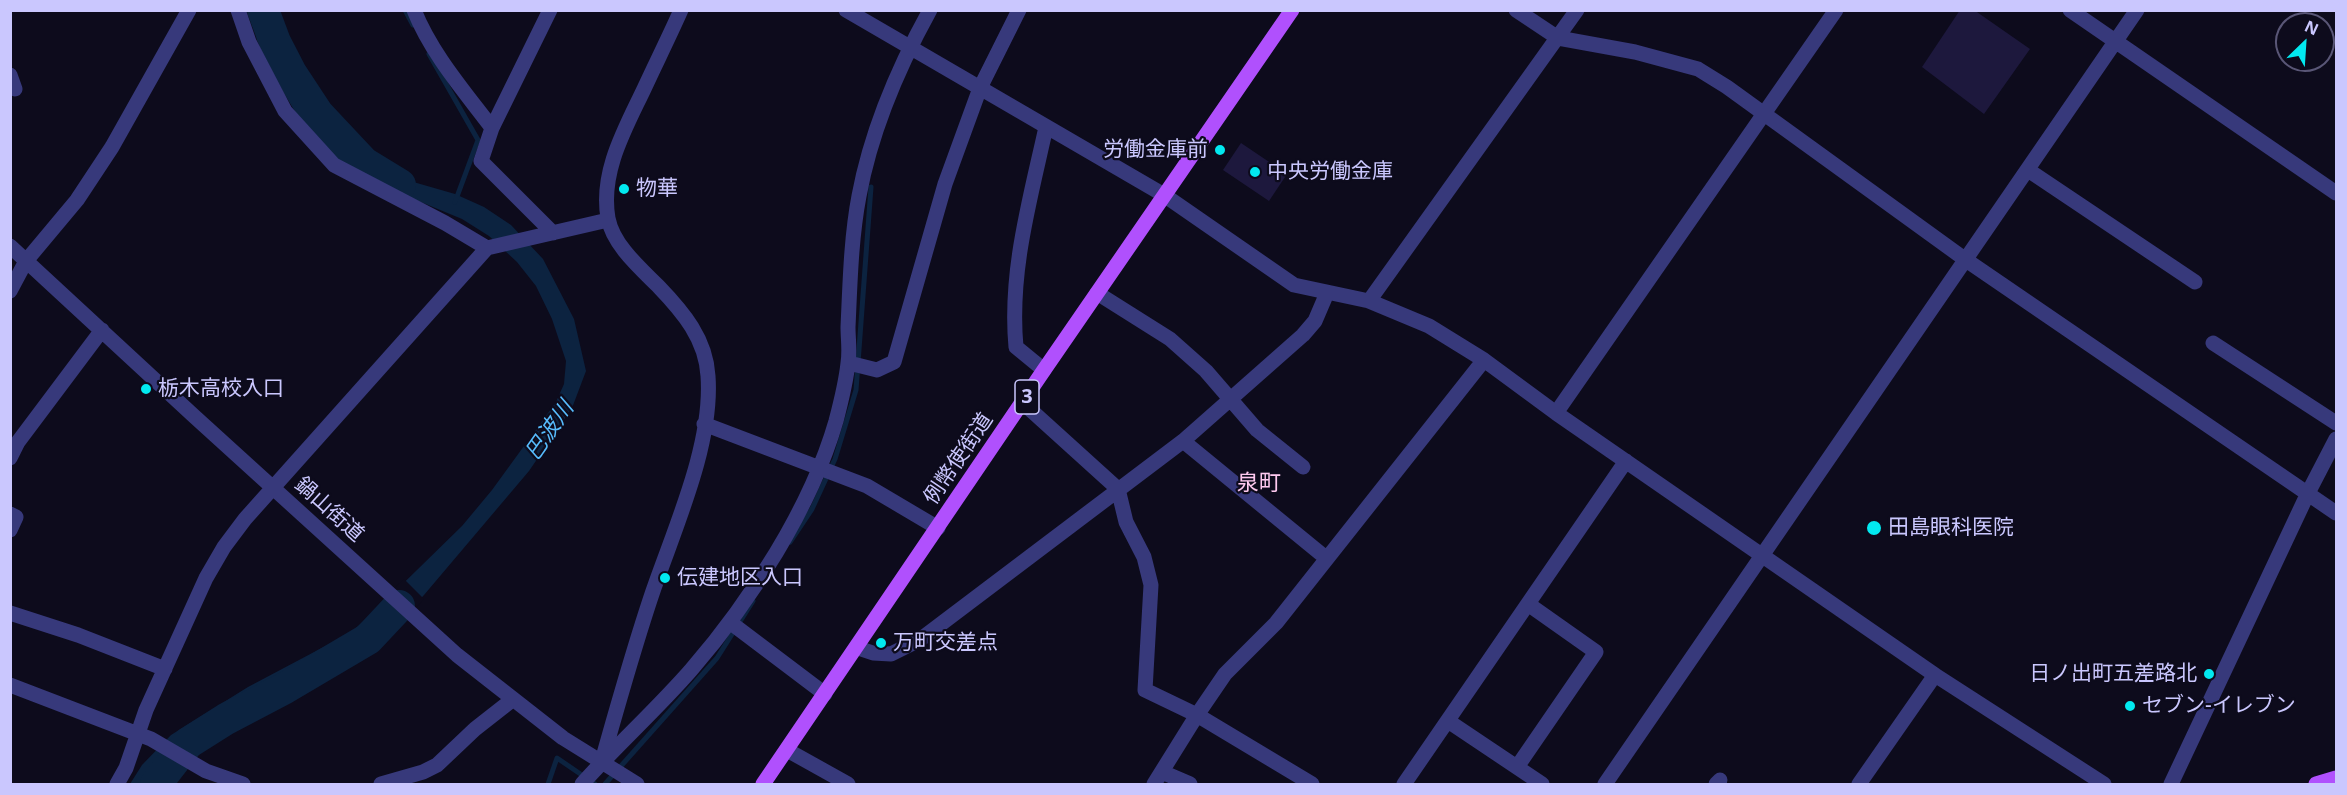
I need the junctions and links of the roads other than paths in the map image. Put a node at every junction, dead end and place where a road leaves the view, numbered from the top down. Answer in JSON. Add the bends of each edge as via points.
{"nodes":[{"id":1,"x":189,"y":10,"type":"edge"},
{"id":2,"x":238,"y":10,"type":"edge"},
{"id":3,"x":414,"y":10,"type":"edge"},
{"id":4,"x":550,"y":10,"type":"edge"},
{"id":5,"x":681,"y":10,"type":"edge"},
{"id":6,"x":846,"y":10,"type":"edge"},
{"id":7,"x":930,"y":10,"type":"edge"},
{"id":8,"x":1019,"y":10,"type":"edge"},
{"id":9,"x":1293,"y":10,"type":"edge"},
{"id":10,"x":1516,"y":10,"type":"edge"},
{"id":11,"x":1577,"y":10,"type":"edge"},
{"id":12,"x":1836,"y":10,"type":"edge"},
{"id":13,"x":2070,"y":10,"type":"edge"},
{"id":14,"x":2137,"y":10,"type":"edge"},
{"id":15,"x":1558,"y":38,"type":"junction"},
{"id":16,"x":2115,"y":42,"type":"junction"},
{"id":17,"x":909,"y":47,"type":"junction"},
{"id":18,"x":980,"y":88,"type":"junction"},
{"id":19,"x":1764,"y":116,"type":"junction"},
{"id":20,"x":1046,"y":127,"type":"junction"},
{"id":21,"x":492,"y":128,"type":"junction"},
{"id":22,"x":2028,"y":170,"type":"junction"},
{"id":23,"x":2337,"y":193,"type":"edge"},
{"id":24,"x":1164,"y":195,"type":"junction"},
{"id":25,"x":608,"y":220,"type":"junction"},
{"id":26,"x":553,"y":232,"type":"junction"},
{"id":27,"x":10,"y":246,"type":"edge"},
{"id":28,"x":490,"y":247,"type":"junction"},
{"id":29,"x":1966,"y":260,"type":"junction"},
{"id":30,"x":26,"y":261,"type":"junction"},
{"id":31,"x":2195,"y":282,"type":"dead end"},
{"id":32,"x":10,"y":291,"type":"edge"},
{"id":33,"x":1098,"y":293,"type":"junction"},
{"id":34,"x":1327,"y":294,"type":"junction"},
{"id":35,"x":1370,"y":301,"type":"junction"},
{"id":36,"x":102,"y":330,"type":"junction"},
{"id":37,"x":2213,"y":343,"type":"dead end"},
{"id":38,"x":1484,"y":360,"type":"junction"},
{"id":39,"x":849,"y":363,"type":"junction"},
{"id":40,"x":1044,"y":370,"type":"junction"},
{"id":41,"x":1230,"y":399,"type":"junction"},
{"id":42,"x":1023,"y":403,"type":"junction"},
{"id":43,"x":1556,"y":413,"type":"junction"},
{"id":44,"x":2337,"y":423,"type":"edge"},
{"id":45,"x":704,"y":424,"type":"junction"},
{"id":46,"x":2337,"y":439,"type":"edge"},
{"id":47,"x":1183,"y":441,"type":"junction"},
{"id":48,"x":10,"y":458,"type":"edge"},
{"id":49,"x":1626,"y":461,"type":"junction"},
{"id":50,"x":819,"y":467,"type":"junction"},
{"id":51,"x":1303,"y":467,"type":"dead end"},
{"id":52,"x":273,"y":488,"type":"junction"},
{"id":53,"x":1118,"y":489,"type":"junction"},
{"id":54,"x":2308,"y":493,"type":"junction"},
{"id":55,"x":2337,"y":513,"type":"edge"},
{"id":56,"x":10,"y":514,"type":"edge"},
{"id":57,"x":938,"y":528,"type":"junction"},
{"id":58,"x":10,"y":530,"type":"edge"},
{"id":59,"x":1763,"y":556,"type":"junction"},
{"id":60,"x":1326,"y":558,"type":"junction"},
{"id":61,"x":1528,"y":604,"type":"junction"},
{"id":62,"x":10,"y":613,"type":"edge"},
{"id":63,"x":730,"y":622,"type":"junction"},
{"id":64,"x":858,"y":648,"type":"junction"},
{"id":65,"x":165,"y":669,"type":"junction"},
{"id":66,"x":1935,"y":675,"type":"junction"},
{"id":67,"x":10,"y":685,"type":"edge"},
{"id":68,"x":825,"y":694,"type":"junction"},
{"id":69,"x":512,"y":699,"type":"junction"},
{"id":70,"x":1197,"y":715,"type":"junction"},
{"id":71,"x":1448,"y":721,"type":"junction"},
{"id":72,"x":144,"y":737,"type":"junction"},
{"id":73,"x":787,"y":750,"type":"junction"},
{"id":74,"x":601,"y":763,"type":"junction"},
{"id":75,"x":1516,"y":767,"type":"junction"},
{"id":76,"x":1158,"y":778,"type":"edge"},
{"id":77,"x":2337,"y":778,"type":"edge"},
{"id":78,"x":117,"y":784,"type":"edge"},
{"id":79,"x":243,"y":784,"type":"edge"},
{"id":80,"x":381,"y":784,"type":"edge"},
{"id":81,"x":582,"y":784,"type":"edge"},
{"id":82,"x":637,"y":784,"type":"edge"},
{"id":83,"x":764,"y":784,"type":"edge"},
{"id":84,"x":848,"y":784,"type":"edge"},
{"id":85,"x":1190,"y":784,"type":"edge"},
{"id":86,"x":1312,"y":784,"type":"edge"},
{"id":87,"x":1404,"y":784,"type":"edge"},
{"id":88,"x":1542,"y":784,"type":"edge"},
{"id":89,"x":1606,"y":784,"type":"edge"},
{"id":90,"x":1859,"y":784,"type":"edge"},
{"id":91,"x":2104,"y":784,"type":"edge"},
{"id":92,"x":2171,"y":784,"type":"edge"},
{"id":93,"x":2316,"y":784,"type":"edge"}],
"edges":[{"from":1,"to":30,"type":"street","via":[[112,147],[77,200]]},
{"from":2,"to":28,"type":"street","via":[[249,42],[285,111],[334,165]]},
{"from":3,"to":21,"type":"street","via":[[455,78]]},
{"from":4,"to":21,"type":"street"},
{"from":5,"to":25,"type":"street","via":[[612,160]]},
{"from":6,"to":17,"type":"street"},
{"from":7,"to":17,"type":"street"},
{"from":8,"to":18,"type":"street"},
{"from":9,"to":24,"type":"main road","name":"例幣使街道","number":"3"},
{"from":10,"to":15,"type":"street"},
{"from":11,"to":15,"type":"street"},
{"from":12,"to":19,"type":"street"},
{"from":13,"to":16,"type":"street"},
{"from":14,"to":16,"type":"street"},
{"from":15,"to":19,"type":"street","via":[[1698,69]]},
{"from":15,"to":35,"type":"street"},
{"from":16,"to":22,"type":"street"},
{"from":16,"to":23,"type":"street"},
{"from":17,"to":18,"type":"street"},
{"from":17,"to":39,"type":"street","via":[[878,125],[859,196],[851,271]]},
{"from":18,"to":20,"type":"street"},
{"from":18,"to":39,"type":"street","via":[[945,184],[894,362],[877,370]]},
{"from":19,"to":29,"type":"street"},
{"from":19,"to":43,"type":"street"},
{"from":20,"to":24,"type":"street"},
{"from":20,"to":40,"type":"street","via":[[1018,252],[1013,318],[1016,347]]},
{"from":21,"to":26,"type":"street","via":[[481,161]]},
{"from":22,"to":29,"type":"street"},
{"from":22,"to":31,"type":"street"},
{"from":24,"to":33,"type":"main road","name":"例幣使街道","number":"3"},
{"from":24,"to":34,"type":"street","via":[[1293,285]]},
{"from":25,"to":26,"type":"street"},
{"from":25,"to":45,"type":"street","via":[[622,247],[681,309],[696,332],[708,377]]},
{"from":26,"to":28,"type":"street"},
{"from":27,"to":30,"type":"street","name":"鍋山街道"},
{"from":28,"to":52,"type":"street"},
{"from":29,"to":54,"type":"street"},
{"from":29,"to":59,"type":"street"},
{"from":30,"to":32,"type":"street"},
{"from":30,"to":36,"type":"street","name":"鍋山街道"},
{"from":33,"to":40,"type":"main road","name":"例幣使街道","number":"3"},
{"from":33,"to":41,"type":"street","via":[[1170,339]]},
{"from":34,"to":35,"type":"street"},
{"from":34,"to":41,"type":"street","via":[[1315,321],[1303,335]]},
{"from":35,"to":38,"type":"street","via":[[1429,326]]},
{"from":36,"to":48,"type":"street"},
{"from":36,"to":52,"type":"street","name":"鍋山街道"},
{"from":37,"to":44,"type":"street"},
{"from":38,"to":43,"type":"street"},
{"from":38,"to":60,"type":"street"},
{"from":39,"to":50,"type":"street"},
{"from":40,"to":42,"type":"main road","name":"例幣使街道","number":"3"},
{"from":41,"to":47,"type":"street"},
{"from":41,"to":51,"type":"street","via":[[1257,430]]},
{"from":42,"to":53,"type":"street"},
{"from":42,"to":57,"type":"main road","name":"例幣使街道","number":"3"},
{"from":43,"to":49,"type":"street"},
{"from":45,"to":50,"type":"street"},
{"from":45,"to":74,"type":"street","via":[[697,459]]},
{"from":46,"to":54,"type":"street"},
{"from":47,"to":53,"type":"street"},
{"from":47,"to":60,"type":"street"},
{"from":49,"to":59,"type":"street"},
{"from":49,"to":61,"type":"street"},
{"from":50,"to":57,"type":"street","via":[[867,486]]},
{"from":50,"to":63,"type":"street","via":[[799,513]]},
{"from":52,"to":65,"type":"street","via":[[224,547]]},
{"from":52,"to":69,"type":"street","name":"鍋山街道"},
{"from":53,"to":64,"type":"street","via":[[921,639],[891,654]]},
{"from":53,"to":70,"type":"street","via":[[1126,522],[1144,557],[1151,585],[1145,690]]},
{"from":54,"to":55,"type":"street"},
{"from":54,"to":92,"type":"street"},
{"from":56,"to":58,"type":"street","via":[[16,517]]},
{"from":57,"to":64,"type":"main road","name":"例幣使街道","number":"3"},
{"from":59,"to":66,"type":"street"},
{"from":59,"to":89,"type":"street"},
{"from":60,"to":70,"type":"street","via":[[1276,623],[1226,674]]},
{"from":61,"to":71,"type":"street"},
{"from":61,"to":75,"type":"street","via":[[1596,652]]},
{"from":62,"to":65,"type":"street"},
{"from":63,"to":68,"type":"street"},
{"from":63,"to":74,"type":"street","via":[[689,672]]},
{"from":64,"to":68,"type":"main road","name":"例幣使街道","number":"3"},
{"from":65,"to":72,"type":"street"},
{"from":66,"to":90,"type":"street"},
{"from":66,"to":91,"type":"street"},
{"from":67,"to":72,"type":"street"},
{"from":68,"to":73,"type":"main road","name":"例幣使街道","number":"3"},
{"from":69,"to":74,"type":"street","name":"鍋山街道"},
{"from":69,"to":80,"type":"street","via":[[437,765]]},
{"from":70,"to":76,"type":"street"},
{"from":70,"to":86,"type":"street"},
{"from":71,"to":75,"type":"street"},
{"from":71,"to":87,"type":"street"},
{"from":72,"to":78,"type":"street"},
{"from":72,"to":79,"type":"street","via":[[206,771]]},
{"from":73,"to":83,"type":"main road","name":"例幣使街道","number":"3"},
{"from":73,"to":84,"type":"street"},
{"from":74,"to":81,"type":"street"},
{"from":74,"to":82,"type":"street","name":"鍋山街道"},
{"from":75,"to":88,"type":"street"},
{"from":76,"to":85,"type":"street"},
{"from":77,"to":93,"type":"main road"}]}
